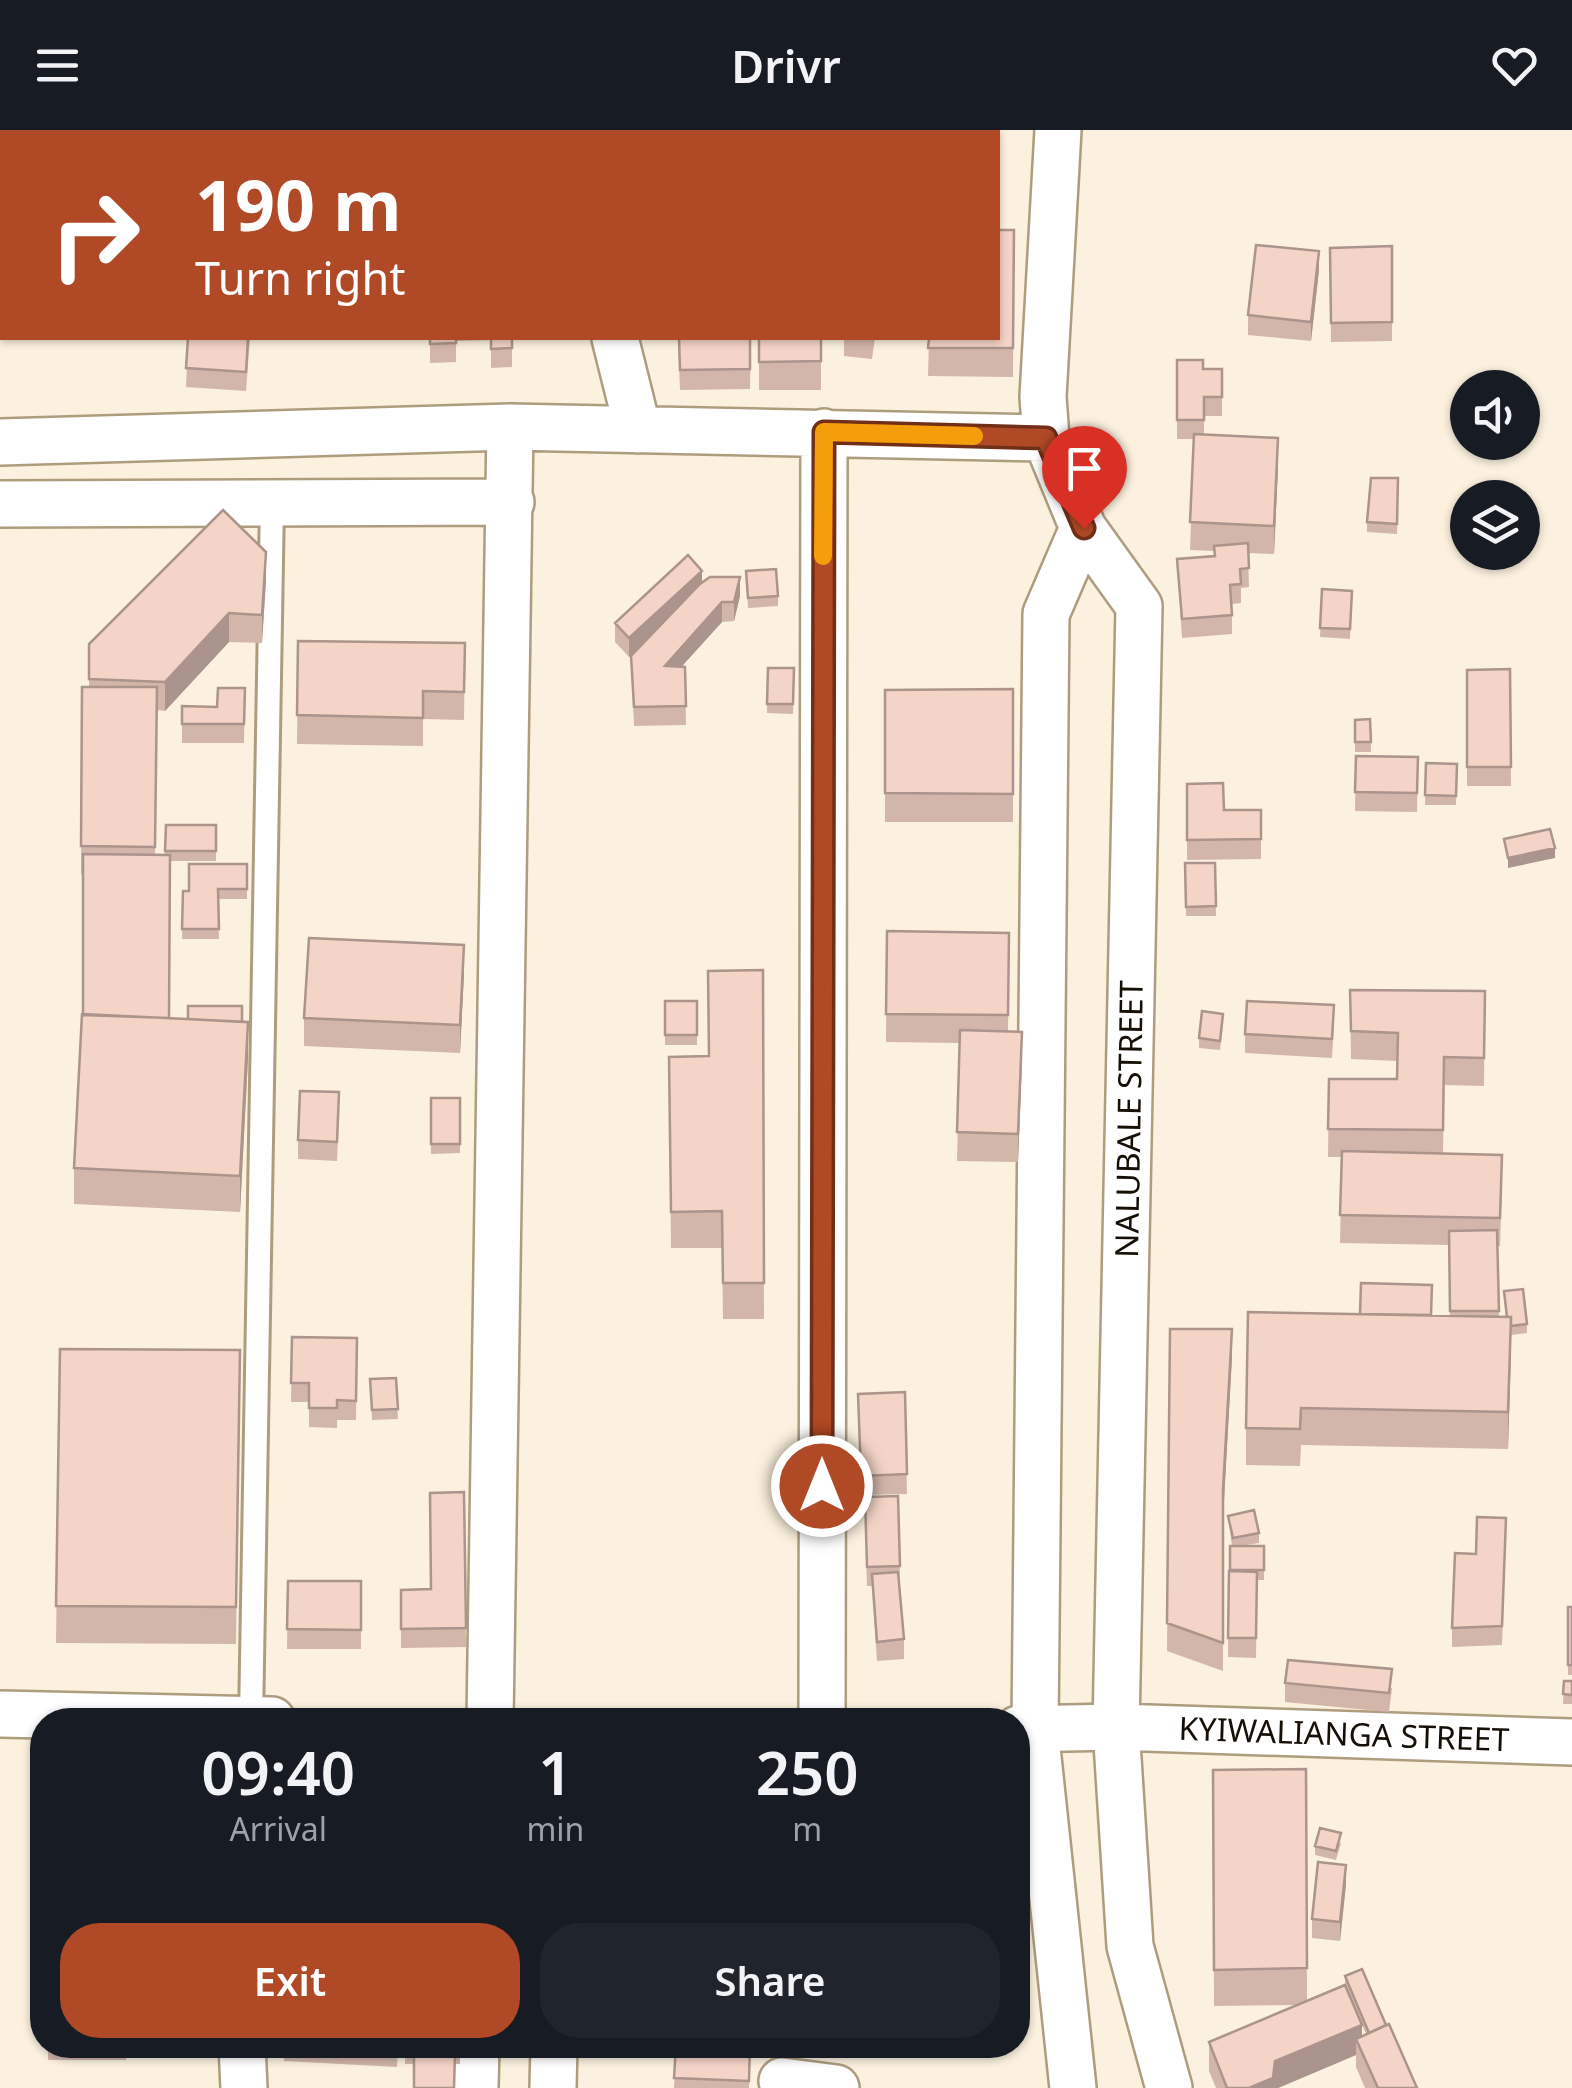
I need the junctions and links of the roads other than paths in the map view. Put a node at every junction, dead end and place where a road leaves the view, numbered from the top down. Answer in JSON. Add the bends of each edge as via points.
{"nodes":[{"id":1,"x":1058,"y":130,"type":"edge"},
{"id":2,"x":616,"y":340,"type":"edge"},
{"id":3,"x":510,"y":427,"type":"junction"},
{"id":4,"x":638,"y":430,"type":"junction"},
{"id":5,"x":824,"y":432,"type":"junction"},
{"id":6,"x":1046,"y":438,"type":"junction"},
{"id":7,"x":0,"y":442,"type":"edge"},
{"id":8,"x":511,"y":502,"type":"junction"},
{"id":9,"x":272,"y":503,"type":"junction"},
{"id":10,"x":0,"y":504,"type":"edge"},
{"id":11,"x":1084,"y":528,"type":"junction"},
{"id":12,"x":251,"y":1708,"type":"edge"},
{"id":13,"x":490,"y":1708,"type":"edge"},
{"id":14,"x":822,"y":1708,"type":"edge"},
{"id":15,"x":1026,"y":1708,"type":"edge"},
{"id":16,"x":0,"y":1714,"type":"edge"},
{"id":17,"x":30,"y":1715,"type":"edge"},
{"id":18,"x":1116,"y":1727,"type":"junction"},
{"id":19,"x":1030,"y":1729,"type":"edge"},
{"id":20,"x":1572,"y":1742,"type":"edge"},
{"id":21,"x":1030,"y":1760,"type":"edge"},
{"id":22,"x":243,"y":2058,"type":"edge"},
{"id":23,"x":475,"y":2058,"type":"edge"},
{"id":24,"x":554,"y":2058,"type":"edge"},
{"id":25,"x":782,"y":2071,"type":"edge"},
{"id":26,"x":244,"y":2088,"type":"edge"},
{"id":27,"x":474,"y":2088,"type":"edge"},
{"id":28,"x":553,"y":2088,"type":"edge"},
{"id":29,"x":836,"y":2088,"type":"edge"},
{"id":30,"x":1073,"y":2088,"type":"edge"},
{"id":31,"x":1168,"y":2088,"type":"edge"}],
"edges":[{"from":1,"to":6,"type":"street","name":"NALUBALE STREET"},
{"from":2,"to":4,"type":"street"},
{"from":3,"to":4,"type":"street"},
{"from":3,"to":7,"type":"street"},
{"from":3,"to":8,"type":"street"},
{"from":4,"to":5,"type":"street"},
{"from":5,"to":6,"type":"street"},
{"from":5,"to":14,"type":"street"},
{"from":6,"to":11,"type":"street","name":"NALUBALE STREET"},
{"from":8,"to":9,"type":"street"},
{"from":8,"to":13,"type":"street"},
{"from":9,"to":10,"type":"street"},
{"from":9,"to":12,"type":"lane"},
{"from":11,"to":15,"type":"street","via":[[1046,614]]},
{"from":11,"to":18,"type":"street","name":"NALUBALE STREET","via":[[1139,606]]},
{"from":16,"to":17,"type":"street"},
{"from":18,"to":19,"type":"street","name":"KYIWALIANGA STREET"},
{"from":18,"to":20,"type":"street","name":"KYIWALIANGA STREET"},
{"from":18,"to":31,"type":"street","name":"NALUBALE STREET","via":[[1130,1946]]},
{"from":21,"to":30,"type":"street"},
{"from":22,"to":26,"type":"street"},
{"from":23,"to":27,"type":"street"},
{"from":24,"to":28,"type":"street"},
{"from":25,"to":29,"type":"street"}]}
